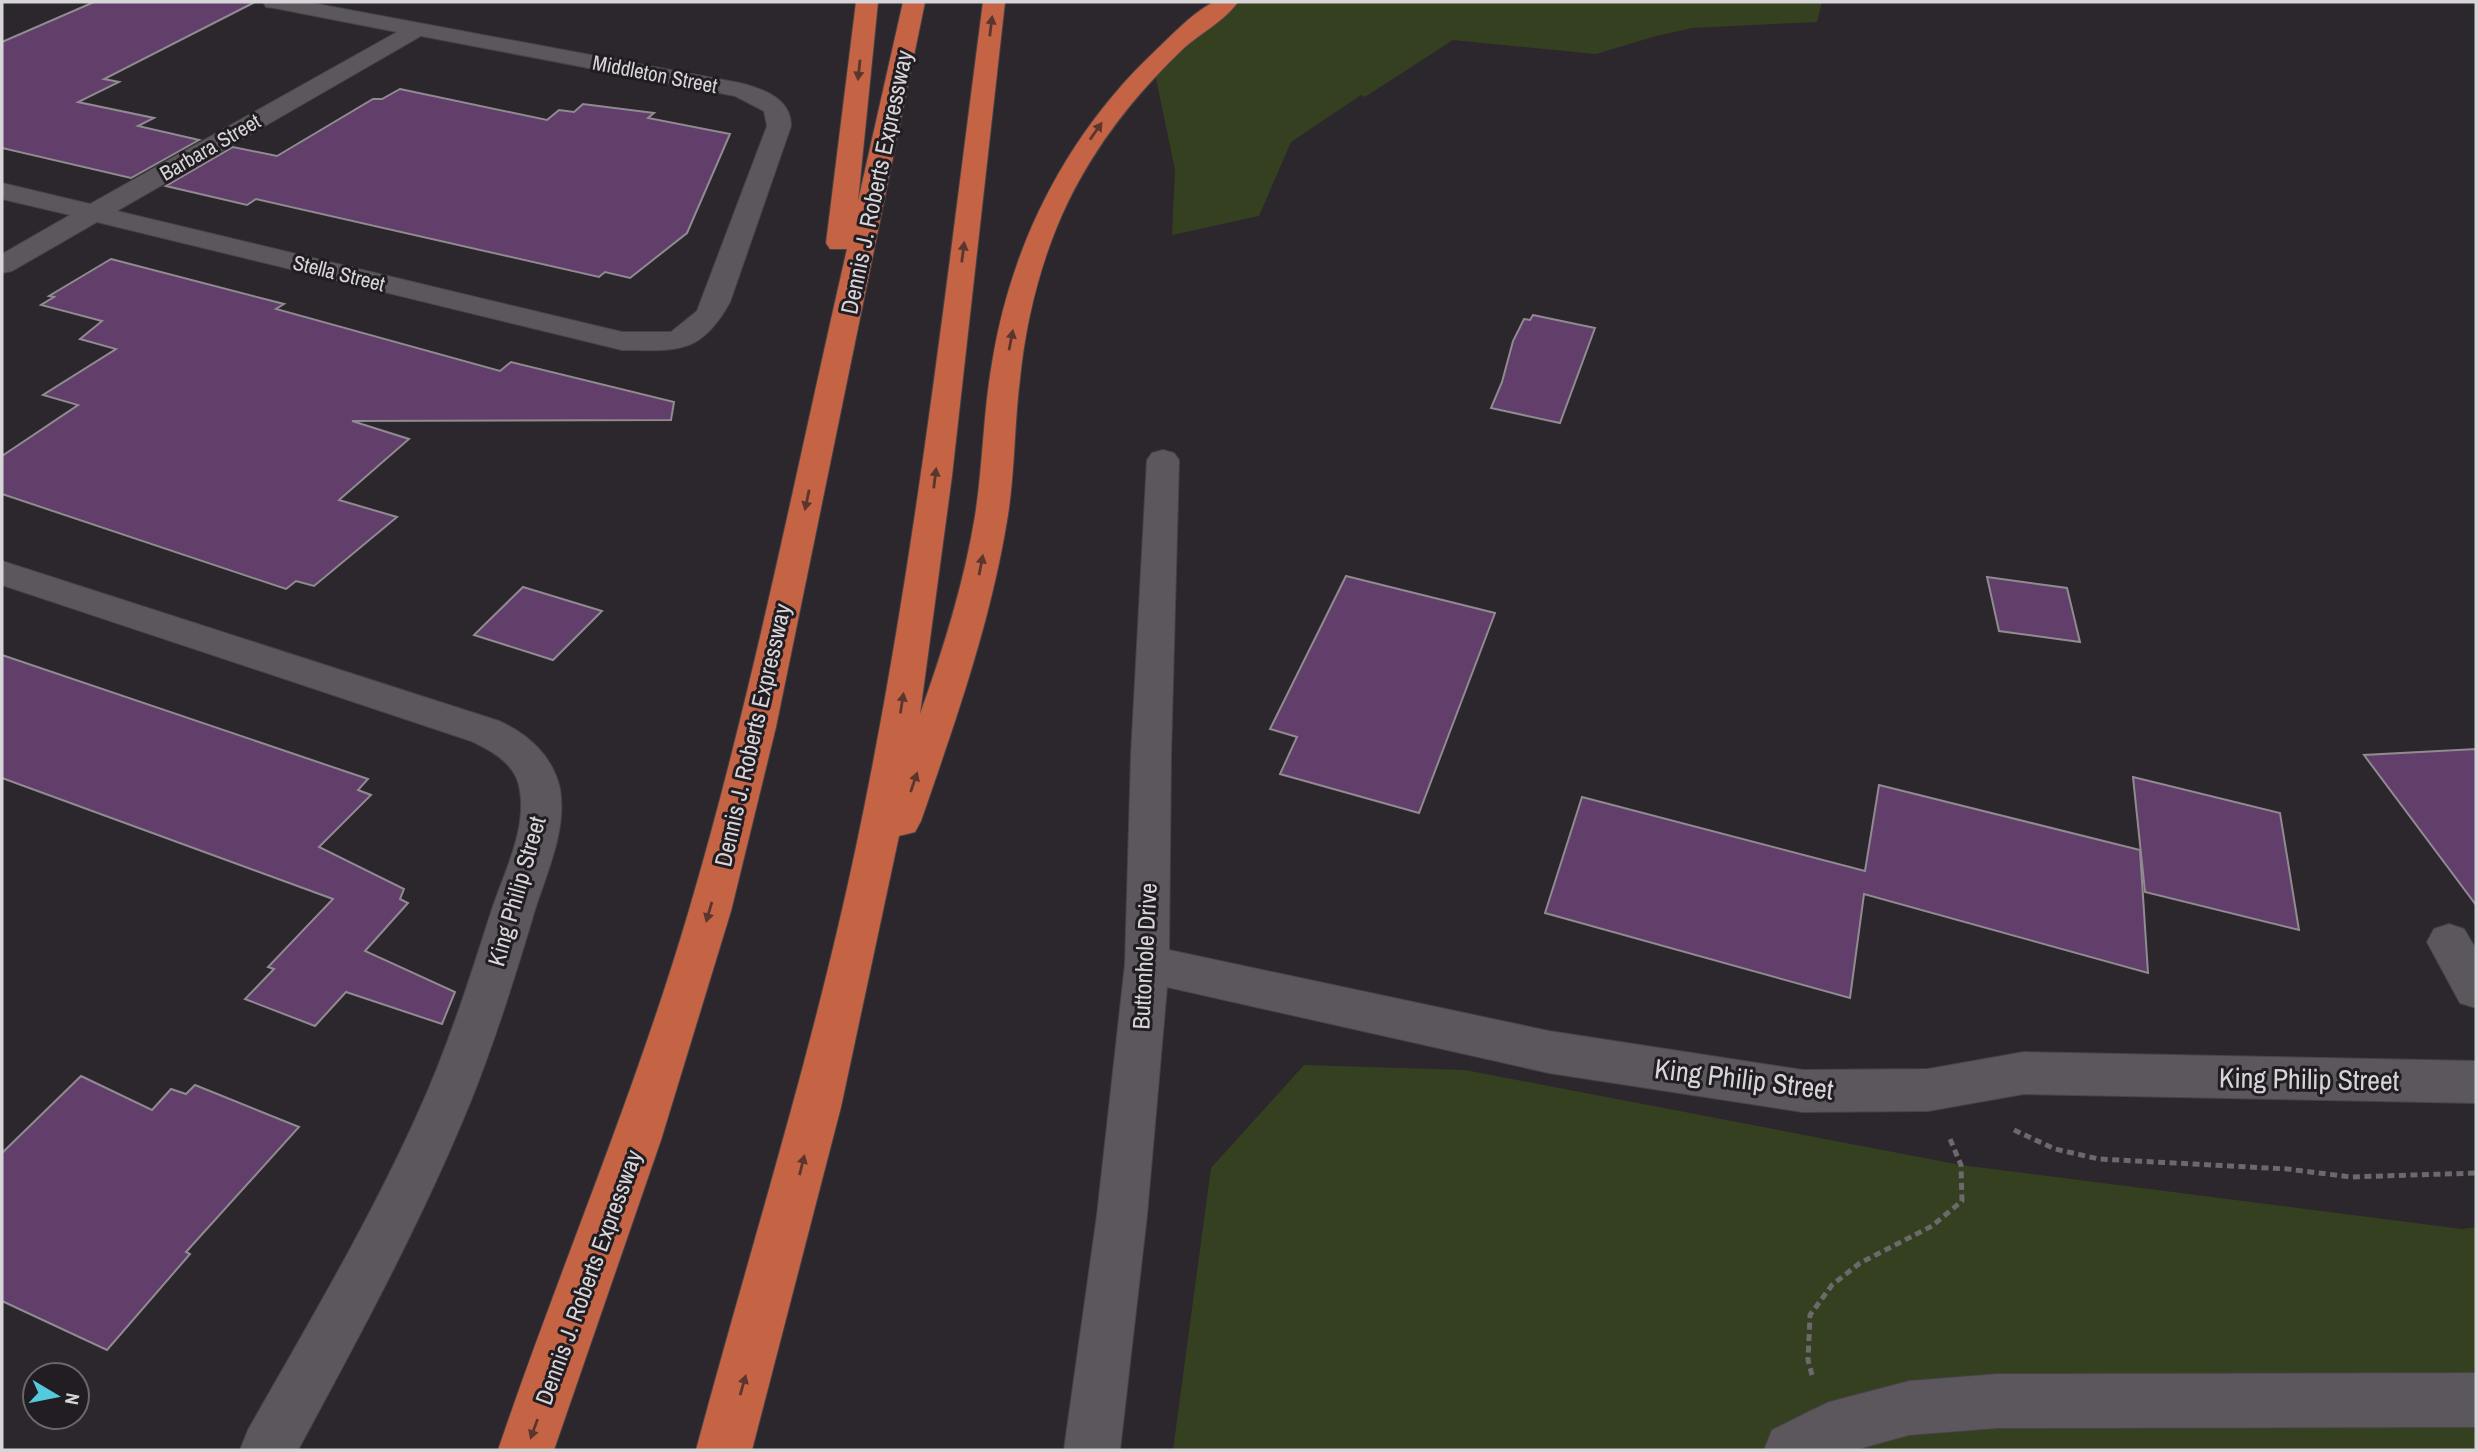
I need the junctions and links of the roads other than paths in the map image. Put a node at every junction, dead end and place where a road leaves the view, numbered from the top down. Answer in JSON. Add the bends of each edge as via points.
{"nodes":[{"id":1,"x":274,"y":2,"type":"edge"},
{"id":2,"x":867,"y":2,"type":"edge"},
{"id":3,"x":914,"y":2,"type":"edge"},
{"id":4,"x":994,"y":2,"type":"edge"},
{"id":5,"x":1227,"y":2,"type":"edge"},
{"id":6,"x":418,"y":29,"type":"junction"},
{"id":7,"x":2,"y":191,"type":"edge"},
{"id":8,"x":93,"y":214,"type":"junction"},
{"id":9,"x":2,"y":265,"type":"edge"},
{"id":10,"x":678,"y":341,"type":"joint"},
{"id":11,"x":817,"y":452,"type":"junction"},
{"id":12,"x":1163,"y":460,"type":"dead end"},
{"id":13,"x":2,"y":573,"type":"edge"},
{"id":14,"x":2449,"y":942,"type":"dead end"},
{"id":15,"x":851,"y":962,"type":"junction"},
{"id":16,"x":1147,"y":964,"type":"junction"},
{"id":17,"x":2476,"y":989,"type":"edge"},
{"id":18,"x":2476,"y":1082,"type":"edge"},
{"id":19,"x":2476,"y":1400,"type":"edge"},
{"id":20,"x":1810,"y":1440,"type":"edge"},
{"id":21,"x":268,"y":1450,"type":"edge"},
{"id":22,"x":526,"y":1450,"type":"edge"},
{"id":23,"x":724,"y":1450,"type":"edge"},
{"id":24,"x":1092,"y":1450,"type":"edge"}],
"edges":[{"from":1,"to":6,"type":"street","name":"Middleton Street"},
{"from":2,"to":11,"type":"highway","one_way":true},
{"from":3,"to":11,"type":"highway","name":"Dennis J. Roberts Expressway"},
{"from":15,"to":4,"type":"highway","one_way":true,"via":[[919,604]]},
{"from":15,"to":5,"type":"highway","one_way":true,"via":[[951,677],[976,592],[991,516],[1007,361],[1026,272],[1040,234],[1076,160],[1115,106],[1177,40]]},
{"from":6,"to":8,"type":"street","name":"Barbara Street"},
{"from":6,"to":10,"type":"street","name":"Middleton Street","via":[[740,90],[762,98],[778,111],[779,126],[768,163],[716,302],[708,316]]},
{"from":7,"to":8,"type":"street","name":"Stella Street"},
{"from":8,"to":9,"type":"street","name":"Barbara Street"},
{"from":8,"to":10,"type":"street","name":"Stella Street","via":[[611,338]]},
{"from":11,"to":22,"type":"highway","name":"Dennis J. Roberts Expressway","one_way":true,"via":[[757,727],[710,911],[638,1140]]},
{"from":12,"to":16,"type":"street","name":"Buttonhole Drive"},
{"from":13,"to":21,"type":"street","name":"King Philip Street","via":[[485,731],[521,752],[540,790],[533,847],[479,1014],[436,1126],[385,1235]]},
{"from":14,"to":17,"type":"street"},
{"from":23,"to":15,"type":"highway","one_way":true,"via":[[790,1214]]},
{"from":16,"to":18,"type":"street","name":"King Philip Street","via":[[1549,1052],[1804,1091],[1928,1090],[2024,1073]]},
{"from":16,"to":24,"type":"street","name":"Buttonhole Drive"},
{"from":19,"to":20,"type":"street","via":[[1998,1401],[1909,1408]]}]}
